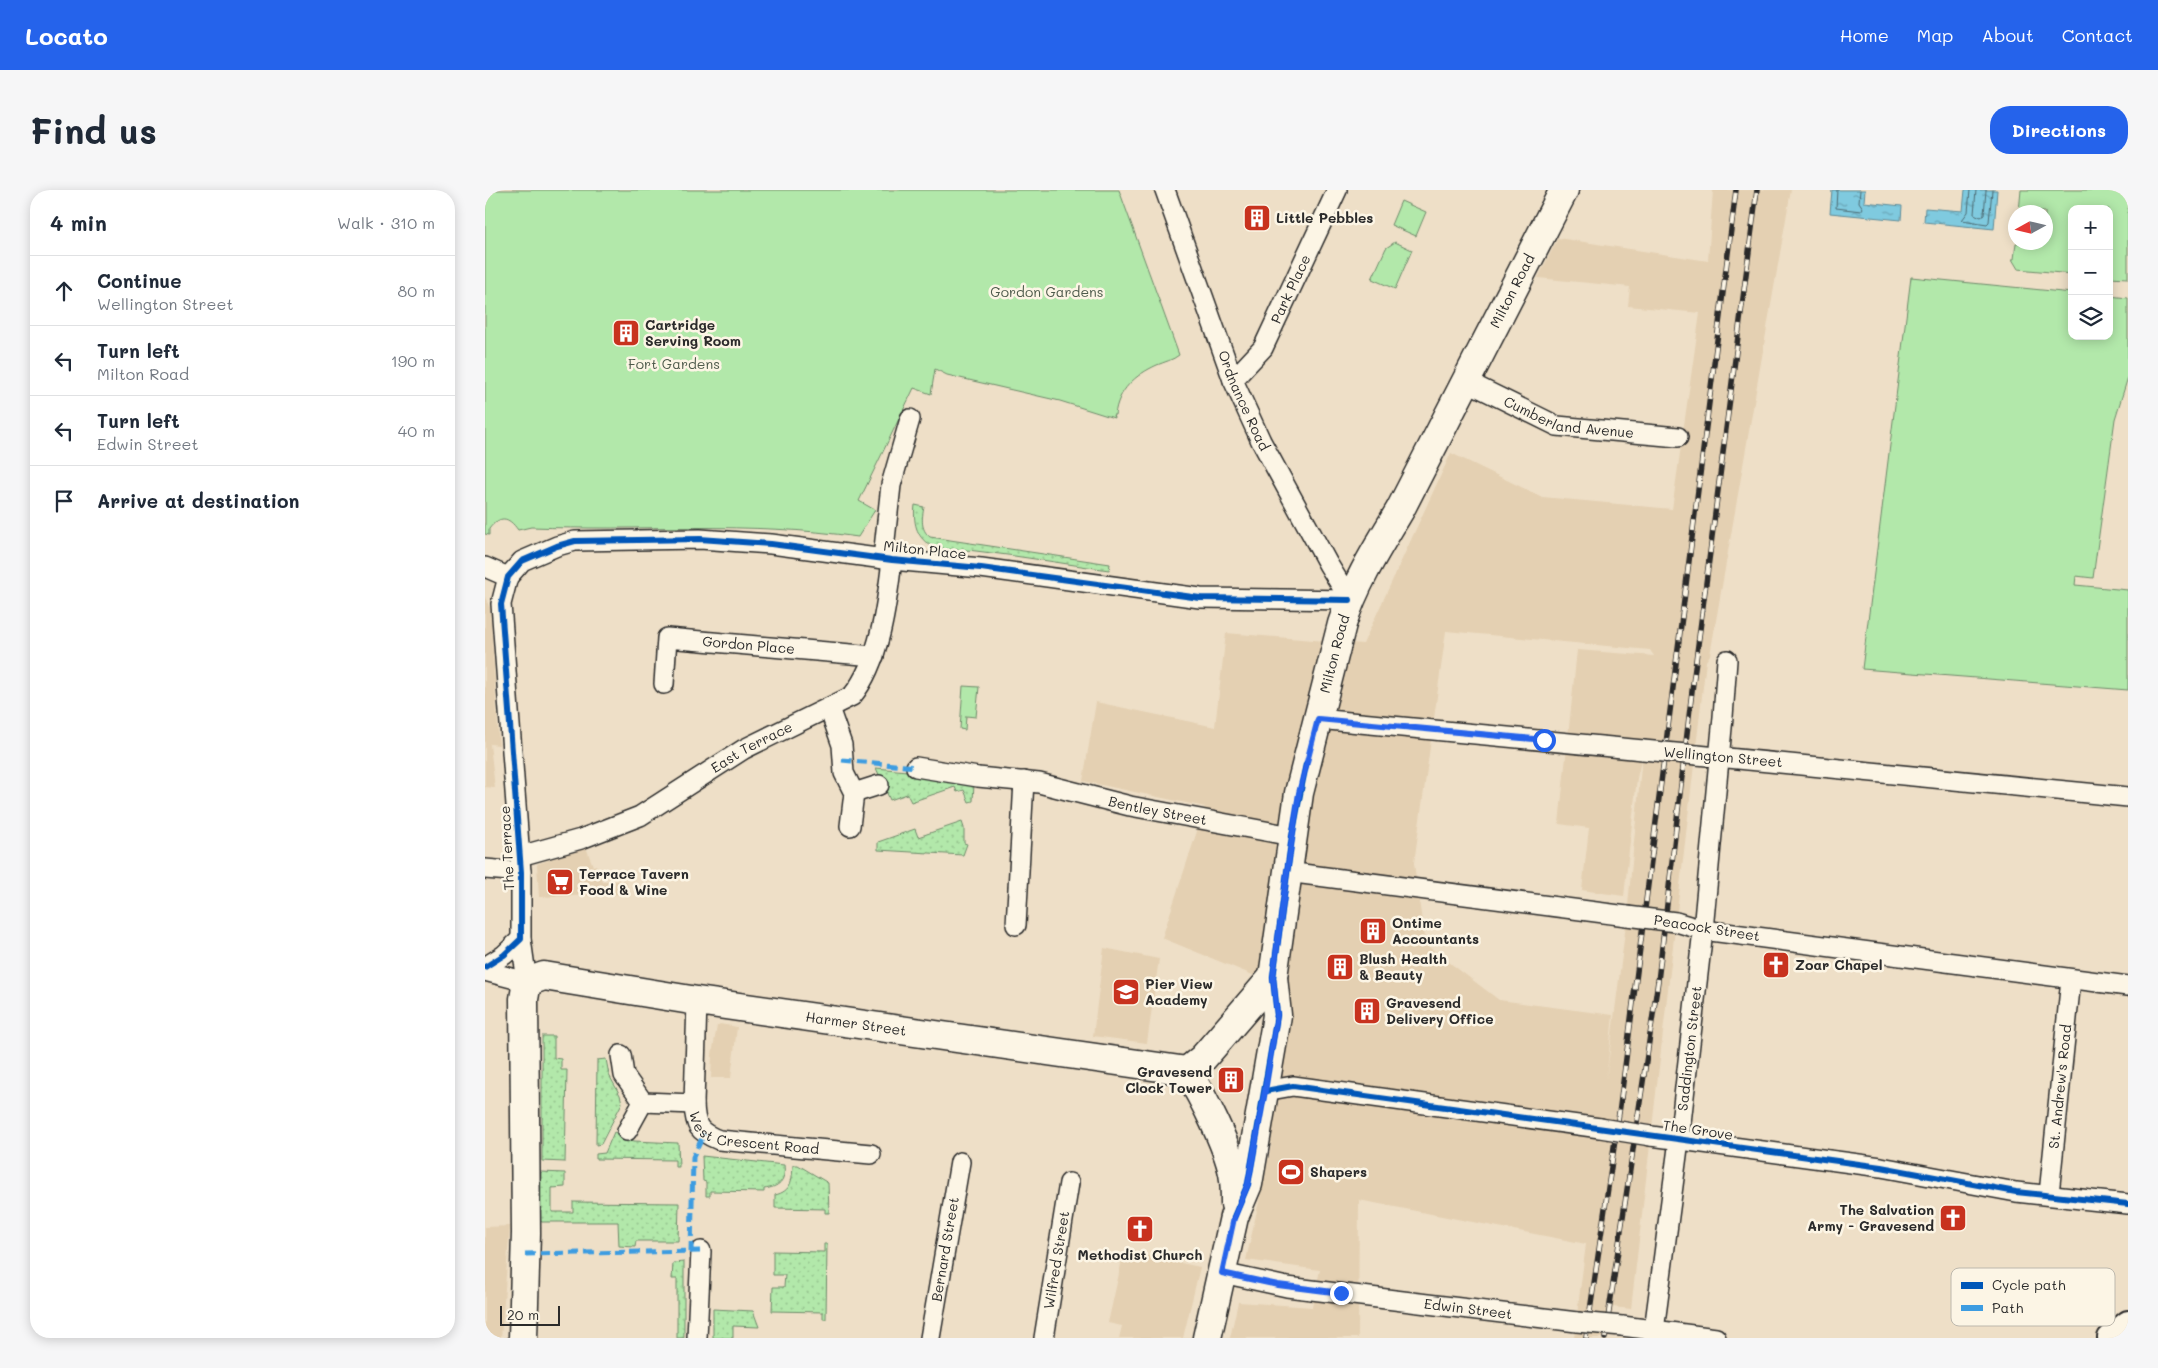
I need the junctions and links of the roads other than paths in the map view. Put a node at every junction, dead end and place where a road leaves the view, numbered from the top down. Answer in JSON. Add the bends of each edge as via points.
{"nodes":[{"id":1,"x":1165,"y":190,"type":"edge"},
{"id":2,"x":1337,"y":190,"type":"edge"},
{"id":3,"x":1564,"y":190,"type":"edge"},
{"id":4,"x":1233,"y":380,"type":"junction"},
{"id":5,"x":1466,"y":381,"type":"junction"},
{"id":6,"x":910,"y":419,"type":"dead end"},
{"id":7,"x":1678,"y":436,"type":"dead end"},
{"id":8,"x":888,"y":559,"type":"junction"},
{"id":9,"x":485,"y":567,"type":"edge"},
{"id":10,"x":507,"y":578,"type":"junction"},
{"id":11,"x":1350,"y":600,"type":"junction"},
{"id":12,"x":874,"y":656,"type":"junction"},
{"id":13,"x":1727,"y":660,"type":"dead end"},
{"id":14,"x":664,"y":684,"type":"dead end"},
{"id":15,"x":829,"y":708,"type":"junction"},
{"id":16,"x":1318,"y":719,"type":"junction"},
{"id":17,"x":1720,"y":757,"type":"junction"},
{"id":18,"x":916,"y":767,"type":"dead end"},
{"id":19,"x":1024,"y":781,"type":"junction"},
{"id":20,"x":879,"y":785,"type":"dead end"},
{"id":21,"x":854,"y":793,"type":"junction"},
{"id":22,"x":2128,"y":797,"type":"edge"},
{"id":23,"x":850,"y":826,"type":"dead end"},
{"id":24,"x":1292,"y":836,"type":"junction"},
{"id":25,"x":521,"y":864,"type":"junction"},
{"id":26,"x":485,"y":869,"type":"edge"},
{"id":27,"x":1287,"y":872,"type":"junction"},
{"id":28,"x":1016,"y":925,"type":"dead end"},
{"id":29,"x":1703,"y":930,"type":"junction"},
{"id":30,"x":521,"y":939,"type":"junction"},
{"id":31,"x":485,"y":969,"type":"edge"},
{"id":32,"x":1273,"y":977,"type":"junction"},
{"id":33,"x":2071,"y":979,"type":"junction"},
{"id":34,"x":527,"y":982,"type":"junction"},
{"id":35,"x":2128,"y":986,"type":"edge"},
{"id":36,"x":697,"y":1001,"type":"junction"},
{"id":37,"x":621,"y":1055,"type":"dead end"},
{"id":38,"x":1187,"y":1071,"type":"junction"},
{"id":39,"x":1265,"y":1091,"type":"junction"},
{"id":40,"x":643,"y":1102,"type":"junction"},
{"id":41,"x":694,"y":1104,"type":"junction"},
{"id":42,"x":627,"y":1131,"type":"dead end"},
{"id":43,"x":1679,"y":1140,"type":"junction"},
{"id":44,"x":871,"y":1154,"type":"dead end"},
{"id":45,"x":960,"y":1162,"type":"dead end"},
{"id":46,"x":1069,"y":1183,"type":"dead end"},
{"id":47,"x":2049,"y":1194,"type":"junction"},
{"id":48,"x":2128,"y":1204,"type":"edge"},
{"id":49,"x":1234,"y":1218,"type":"junction"},
{"id":50,"x":701,"y":1251,"type":"dead end"},
{"id":51,"x":1222,"y":1273,"type":"junction"},
{"id":52,"x":2128,"y":1323,"type":"edge"},
{"id":53,"x":1654,"y":1334,"type":"edge"},
{"id":54,"x":523,"y":1338,"type":"edge"},
{"id":55,"x":697,"y":1338,"type":"edge"},
{"id":56,"x":930,"y":1338,"type":"edge"},
{"id":57,"x":1044,"y":1338,"type":"edge"},
{"id":58,"x":1207,"y":1338,"type":"edge"},
{"id":59,"x":1716,"y":1338,"type":"edge"},
{"id":60,"x":2110,"y":1338,"type":"edge"}],
"edges":[{"from":1,"to":4,"type":"street","name":"Ordnance Road"},
{"from":2,"to":4,"type":"street","name":"Park Place","via":[[1263,348]]},
{"from":3,"to":5,"type":"main road","name":"Milton Road"},
{"from":4,"to":11,"type":"street","name":"Ordnance Road","via":[[1261,441]]},
{"from":5,"to":7,"type":"street","name":"Cumberland Avenue","via":[[1557,426]]},
{"from":5,"to":11,"type":"main road","name":"Milton Road"},
{"from":6,"to":8,"type":"street","name":"East Terrace","via":[[891,485]]},
{"from":8,"to":10,"type":"street","name":"Milton Place","via":[[771,544],[700,539],[575,541],[540,552],[522,562]]},
{"from":8,"to":11,"type":"street","name":"Milton Place","via":[[981,568],[1200,598]]},
{"from":8,"to":12,"type":"street","name":"East Terrace","via":[[879,639]]},
{"from":9,"to":10,"type":"street"},
{"from":10,"to":25,"type":"street","name":"The Terrace","via":[[501,604]]},
{"from":11,"to":16,"type":"main road","name":"Milton Road"},
{"from":12,"to":14,"type":"street","name":"Gordon Place","via":[[667,638]]},
{"from":12,"to":15,"type":"street","name":"East Terrace","via":[[861,686],[852,696]]},
{"from":13,"to":17,"type":"street","name":"Saddington Street"},
{"from":15,"to":21,"type":"street","via":[[842,745],[845,773]]},
{"from":15,"to":25,"type":"street","name":"East Terrace","via":[[744,749],[640,816]]},
{"from":16,"to":17,"type":"street","name":"Wellington Street","bridge":true},
{"from":16,"to":24,"type":"main road","name":"Milton Road"},
{"from":17,"to":22,"type":"street","name":"Wellington Street"},
{"from":17,"to":29,"type":"street","name":"Saddington Street"},
{"from":18,"to":19,"type":"street","name":"Bentley Street"},
{"from":19,"to":24,"type":"street","name":"Bentley Street","via":[[1130,806]]},
{"from":19,"to":28,"type":"street"},
{"from":20,"to":21,"type":"street"},
{"from":21,"to":23,"type":"street"},
{"from":24,"to":27,"type":"main road","name":"Milton Road"},
{"from":25,"to":26,"type":"street"},
{"from":25,"to":30,"type":"street","name":"The Terrace"},
{"from":27,"to":29,"type":"street","name":"Peacock Street","bridge":true,"via":[[1676,922]]},
{"from":27,"to":32,"type":"main road","name":"Milton Road"},
{"from":29,"to":33,"type":"street","name":"Peacock Street"},
{"from":29,"to":43,"type":"street","name":"Saddington Street"},
{"from":30,"to":31,"type":"street"},
{"from":30,"to":34,"type":"street","name":"The Terrace"},
{"from":31,"to":34,"type":"street"},
{"from":32,"to":38,"type":"main road","via":[[1203,1058]]},
{"from":32,"to":39,"type":"main road","name":"Milton Road","via":[[1277,1015]]},
{"from":33,"to":35,"type":"street","name":"Peacock Street"},
{"from":33,"to":47,"type":"street","name":"St. Andrew's Road"},
{"from":34,"to":36,"type":"main road","name":"Harmer Street","via":[[544,976]]},
{"from":34,"to":54,"type":"main road","name":"The Terrace","via":[[524,999],[526,1233]]},
{"from":36,"to":38,"type":"main road","name":"Harmer Street"},
{"from":36,"to":41,"type":"street","name":"West Crescent Road"},
{"from":37,"to":40,"type":"street","via":[[625,1075]]},
{"from":38,"to":49,"type":"main road","via":[[1228,1156],[1234,1181]]},
{"from":39,"to":43,"type":"street","name":"The Grove","bridge":true,"via":[[1293,1086]]},
{"from":39,"to":49,"type":"main road","name":"Milton Road","via":[[1248,1184]]},
{"from":40,"to":41,"type":"street"},
{"from":40,"to":42,"type":"street"},
{"from":41,"to":44,"type":"street","name":"West Crescent Road","via":[[695,1122],[704,1134],[719,1140]]},
{"from":43,"to":47,"type":"street","name":"The Grove"},
{"from":43,"to":53,"type":"street","name":"Saddington Street"},
{"from":45,"to":56,"type":"street","name":"Bernard Street"},
{"from":46,"to":57,"type":"street","name":"Wilfred Street"},
{"from":47,"to":48,"type":"street","name":"The Grove"},
{"from":49,"to":51,"type":"main road","name":"Milton Road"},
{"from":50,"to":55,"type":"street"},
{"from":51,"to":53,"type":"street","name":"Edwin Street","bridge":true,"via":[[1287,1287],[1622,1326]]},
{"from":51,"to":58,"type":"main road","name":"Milton Road"},
{"from":52,"to":60,"type":"street"},
{"from":53,"to":59,"type":"street","name":"Edwin Street"}]}
